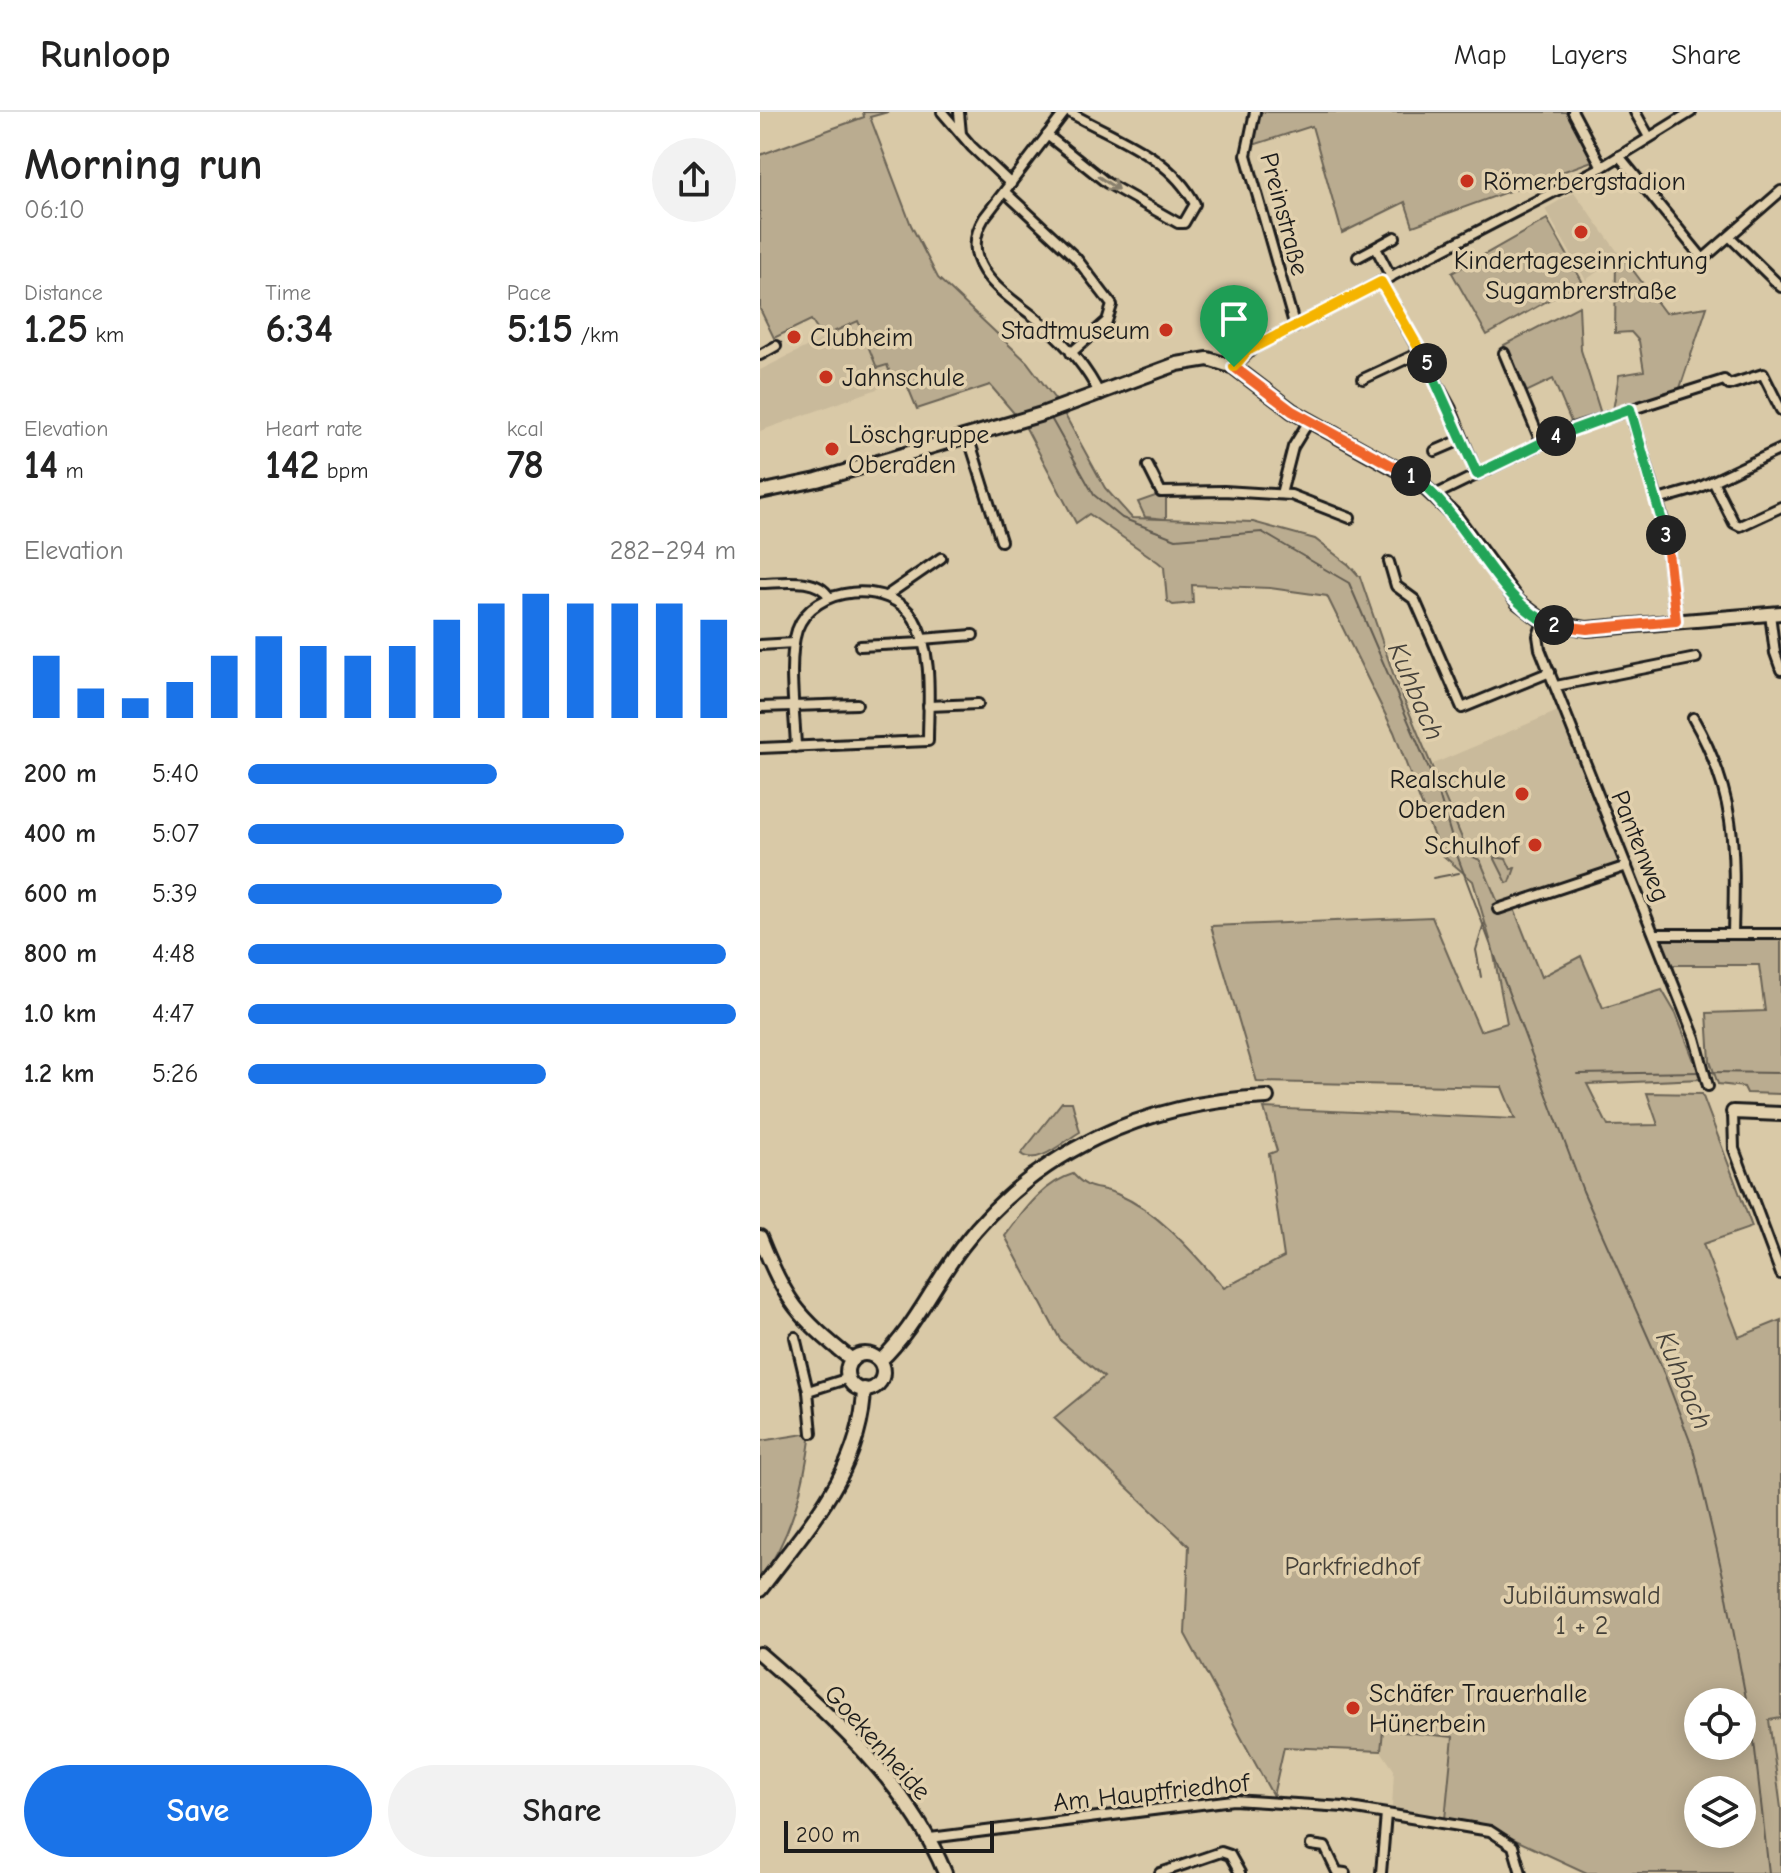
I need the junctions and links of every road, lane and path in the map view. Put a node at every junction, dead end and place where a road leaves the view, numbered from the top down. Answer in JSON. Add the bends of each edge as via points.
{"nodes":[{"id":1,"x":942,"y":112,"type":"edge"},
{"id":2,"x":959,"y":112,"type":"edge"},
{"id":3,"x":1067,"y":112,"type":"edge"},
{"id":4,"x":1255,"y":112,"type":"edge"},
{"id":5,"x":1573,"y":112,"type":"edge"},
{"id":6,"x":1635,"y":112,"type":"edge"},
{"id":7,"x":1691,"y":112,"type":"edge"},
{"id":8,"x":961,"y":134,"type":"junction"},
{"id":9,"x":1047,"y":135,"type":"junction"},
{"id":10,"x":1649,"y":137,"type":"junction"},
{"id":11,"x":1619,"y":156,"type":"junction"},
{"id":12,"x":1602,"y":167,"type":"junction"},
{"id":13,"x":1008,"y":188,"type":"junction"},
{"id":14,"x":1781,"y":191,"type":"edge"},
{"id":15,"x":1395,"y":237,"type":"dead end"},
{"id":16,"x":1730,"y":237,"type":"junction"},
{"id":17,"x":1376,"y":248,"type":"junction"},
{"id":18,"x":1358,"y":257,"type":"dead end"},
{"id":19,"x":1391,"y":277,"type":"junction"},
{"id":20,"x":1381,"y":282,"type":"junction"},
{"id":21,"x":1781,"y":287,"type":"edge"},
{"id":22,"x":1295,"y":327,"type":"junction"},
{"id":23,"x":776,"y":346,"type":"dead end"},
{"id":24,"x":1421,"y":352,"type":"junction"},
{"id":25,"x":1071,"y":353,"type":"junction"},
{"id":26,"x":1504,"y":353,"type":"dead end"},
{"id":27,"x":760,"y":355,"type":"edge"},
{"id":28,"x":1234,"y":367,"type":"junction"},
{"id":29,"x":1363,"y":379,"type":"dead end"},
{"id":30,"x":1100,"y":395,"type":"junction"},
{"id":31,"x":1630,"y":409,"type":"junction"},
{"id":32,"x":1781,"y":410,"type":"edge"},
{"id":33,"x":1309,"y":421,"type":"junction"},
{"id":34,"x":968,"y":436,"type":"junction"},
{"id":35,"x":1463,"y":439,"type":"junction"},
{"id":36,"x":1541,"y":442,"type":"junction"},
{"id":37,"x":1781,"y":449,"type":"edge"},
{"id":38,"x":1435,"y":451,"type":"dead end"},
{"id":39,"x":1148,"y":466,"type":"dead end"},
{"id":40,"x":1477,"y":474,"type":"junction"},
{"id":41,"x":1713,"y":481,"type":"junction"},
{"id":42,"x":760,"y":492,"type":"edge"},
{"id":43,"x":1281,"y":494,"type":"junction"},
{"id":44,"x":1435,"y":495,"type":"junction"},
{"id":45,"x":1658,"y":500,"type":"junction"},
{"id":46,"x":1781,"y":507,"type":"edge"},
{"id":47,"x":1350,"y":518,"type":"dead end"},
{"id":48,"x":1001,"y":541,"type":"dead end"},
{"id":49,"x":941,"y":558,"type":"dead end"},
{"id":50,"x":1389,"y":562,"type":"dead end"},
{"id":51,"x":760,"y":583,"type":"edge"},
{"id":52,"x":886,"y":596,"type":"junction"},
{"id":53,"x":829,"y":597,"type":"junction"},
{"id":54,"x":1775,"y":613,"type":"edge"},
{"id":55,"x":1543,"y":621,"type":"junction"},
{"id":56,"x":1676,"y":621,"type":"junction"},
{"id":57,"x":973,"y":635,"type":"dead end"},
{"id":58,"x":922,"y":641,"type":"junction"},
{"id":59,"x":794,"y":643,"type":"junction"},
{"id":60,"x":760,"y":645,"type":"edge"},
{"id":61,"x":860,"y":646,"type":"dead end"},
{"id":62,"x":1696,"y":658,"type":"dead end"},
{"id":63,"x":1781,"y":670,"type":"edge"},
{"id":64,"x":1550,"y":672,"type":"junction"},
{"id":65,"x":1556,"y":686,"type":"junction"},
{"id":66,"x":857,"y":704,"type":"dead end"},
{"id":67,"x":978,"y":704,"type":"dead end"},
{"id":68,"x":795,"y":706,"type":"junction"},
{"id":69,"x":928,"y":706,"type":"junction"},
{"id":70,"x":760,"y":707,"type":"edge"},
{"id":71,"x":1693,"y":718,"type":"dead end"},
{"id":72,"x":796,"y":747,"type":"junction"},
{"id":73,"x":760,"y":748,"type":"edge"},
{"id":74,"x":1627,"y":866,"type":"junction"},
{"id":75,"x":1498,"y":909,"type":"dead end"},
{"id":76,"x":1654,"y":934,"type":"junction"},
{"id":77,"x":1733,"y":934,"type":"junction"},
{"id":78,"x":1781,"y":934,"type":"edge"},
{"id":79,"x":1708,"y":1082,"type":"dead end"},
{"id":80,"x":1267,"y":1097,"type":"dead end"},
{"id":81,"x":1733,"y":1112,"type":"joint"},
{"id":82,"x":1781,"y":1114,"type":"edge"},
{"id":83,"x":760,"y":1237,"type":"edge"},
{"id":84,"x":1781,"y":1274,"type":"edge"},
{"id":85,"x":795,"y":1337,"type":"dead end"},
{"id":86,"x":852,"y":1360,"type":"junction"},
{"id":87,"x":880,"y":1361,"type":"junction"},
{"id":88,"x":849,"y":1378,"type":"junction"},
{"id":89,"x":864,"y":1389,"type":"junction"},
{"id":90,"x":808,"y":1391,"type":"junction"},
{"id":91,"x":812,"y":1433,"type":"dead end"},
{"id":92,"x":760,"y":1590,"type":"edge"},
{"id":93,"x":760,"y":1654,"type":"edge"},
{"id":94,"x":1386,"y":1814,"type":"junction"},
{"id":95,"x":930,"y":1838,"type":"junction"},
{"id":96,"x":1311,"y":1845,"type":"dead end"},
{"id":97,"x":945,"y":1873,"type":"edge"},
{"id":98,"x":1160,"y":1873,"type":"edge"},
{"id":99,"x":1240,"y":1873,"type":"edge"},
{"id":100,"x":1345,"y":1873,"type":"edge"},
{"id":101,"x":1381,"y":1873,"type":"edge"},
{"id":102,"x":1521,"y":1873,"type":"edge"}],
"edges":[{"from":1,"to":8,"type":"street"},
{"from":2,"to":8,"type":"street"},
{"from":3,"to":9,"type":"street"},
{"from":9,"to":3,"type":"street","one_way":true,"via":[[1107,183],[1184,223],[1195,204],[1175,176],[1136,148]]},
{"from":4,"to":22,"type":"street","name":"Preinstraße","via":[[1246,155]]},
{"from":5,"to":12,"type":"street"},
{"from":6,"to":10,"type":"street"},
{"from":7,"to":10,"type":"street"},
{"from":8,"to":13,"type":"street"},
{"from":9,"to":13,"type":"street"},
{"from":10,"to":11,"type":"street"},
{"from":11,"to":12,"type":"street"},
{"from":11,"to":16,"type":"street","via":[[1703,259]]},
{"from":12,"to":19,"type":"street"},
{"from":13,"to":25,"type":"street","via":[[978,231],[980,266]]},
{"from":13,"to":25,"type":"street","via":[[1076,258],[1112,305],[1107,321]]},
{"from":14,"to":16,"type":"street"},
{"from":15,"to":17,"type":"street"},
{"from":16,"to":21,"type":"street"},
{"from":17,"to":18,"type":"street"},
{"from":17,"to":19,"type":"street"},
{"from":19,"to":20,"type":"street"},
{"from":20,"to":22,"type":"street"},
{"from":20,"to":24,"type":"street"},
{"from":22,"to":28,"type":"street","via":[[1247,351]]},
{"from":23,"to":27,"type":"street"},
{"from":24,"to":29,"type":"street"},
{"from":24,"to":35,"type":"street"},
{"from":25,"to":30,"type":"street"},
{"from":26,"to":36,"type":"street"},
{"from":28,"to":30,"type":"main road","via":[[1208,359],[1187,361]]},
{"from":28,"to":33,"type":"main road"},
{"from":30,"to":34,"type":"main road"},
{"from":31,"to":32,"type":"street","via":[[1724,380],[1729,385],[1763,374]]},
{"from":31,"to":36,"type":"street"},
{"from":31,"to":45,"type":"street"},
{"from":33,"to":43,"type":"street","via":[[1293,447]]},
{"from":33,"to":44,"type":"main road","via":[[1390,463]]},
{"from":34,"to":42,"type":"main road"},
{"from":34,"to":48,"type":"street"},
{"from":35,"to":38,"type":"street"},
{"from":35,"to":40,"type":"street"},
{"from":36,"to":40,"type":"street"},
{"from":37,"to":41,"type":"street"},
{"from":39,"to":43,"type":"street","via":[[1161,492]]},
{"from":40,"to":44,"type":"street"},
{"from":41,"to":45,"type":"street"},
{"from":41,"to":46,"type":"street","via":[[1740,526]]},
{"from":43,"to":47,"type":"street"},
{"from":44,"to":55,"type":"main road","via":[[1510,593]]},
{"from":45,"to":56,"type":"street"},
{"from":49,"to":52,"type":"street"},
{"from":50,"to":64,"type":"street","via":[[1396,586],[1415,600],[1462,708]]},
{"from":51,"to":53,"type":"street","via":[[813,584]]},
{"from":52,"to":53,"type":"street"},
{"from":52,"to":58,"type":"street","via":[[907,610]]},
{"from":53,"to":59,"type":"street","via":[[805,615]]},
{"from":54,"to":56,"type":"main road"},
{"from":54,"to":63,"type":"street"},
{"from":55,"to":56,"type":"main road","via":[[1577,629]]},
{"from":55,"to":64,"type":"street","name":"Pantenweg","via":[[1538,643]]},
{"from":57,"to":58,"type":"street"},
{"from":58,"to":61,"type":"street"},
{"from":58,"to":69,"type":"street"},
{"from":59,"to":60,"type":"street"},
{"from":59,"to":68,"type":"street"},
{"from":62,"to":65,"type":"street"},
{"from":64,"to":65,"type":"street","name":"Pantenweg"},
{"from":65,"to":74,"type":"street","name":"Pantenweg"},
{"from":66,"to":68,"type":"street"},
{"from":67,"to":69,"type":"street"},
{"from":68,"to":70,"type":"street"},
{"from":68,"to":72,"type":"street"},
{"from":69,"to":72,"type":"street","via":[[928,741]]},
{"from":71,"to":77,"type":"street","via":[[1716,758],[1730,809]]},
{"from":72,"to":73,"type":"street"},
{"from":74,"to":75,"type":"street"},
{"from":74,"to":76,"type":"street","name":"Pantenweg"},
{"from":76,"to":77,"type":"street"},
{"from":76,"to":79,"type":"street","name":"Pantenweg"},
{"from":77,"to":78,"type":"street"},
{"from":80,"to":87,"type":"main road","via":[[1172,1109],[1107,1132],[1050,1163],[978,1228]]},
{"from":81,"to":82,"type":"main road"},
{"from":81,"to":84,"type":"street","via":[[1734,1149]]},
{"from":83,"to":86,"type":"main road","via":[[779,1284],[799,1315]]},
{"from":85,"to":90,"type":"street"},
{"from":86,"to":87,"type":"main road","via":[[866,1354]]},
{"from":86,"to":88,"type":"main road"},
{"from":87,"to":89,"type":"main road","via":[[880,1381]]},
{"from":88,"to":89,"type":"main road"},
{"from":88,"to":90,"type":"street"},
{"from":89,"to":92,"type":"main road","via":[[863,1418],[850,1461]]},
{"from":90,"to":91,"type":"street"},
{"from":93,"to":95,"type":"main road","name":"Goekenheide","via":[[892,1785]]},
{"from":94,"to":95,"type":"street","name":"Am Hauptfriedhof","via":[[1251,1799]]},
{"from":94,"to":101,"type":"street"},
{"from":94,"to":102,"type":"street","name":"Am Hauptfriedhof","via":[[1490,1831],[1513,1846]]},
{"from":95,"to":97,"type":"main road","name":"Goekenheide"},
{"from":96,"to":100,"type":"street","via":[[1325,1847],[1337,1872]]},
{"from":98,"to":99,"type":"street","via":[[1221,1852],[1230,1855]]}]}
